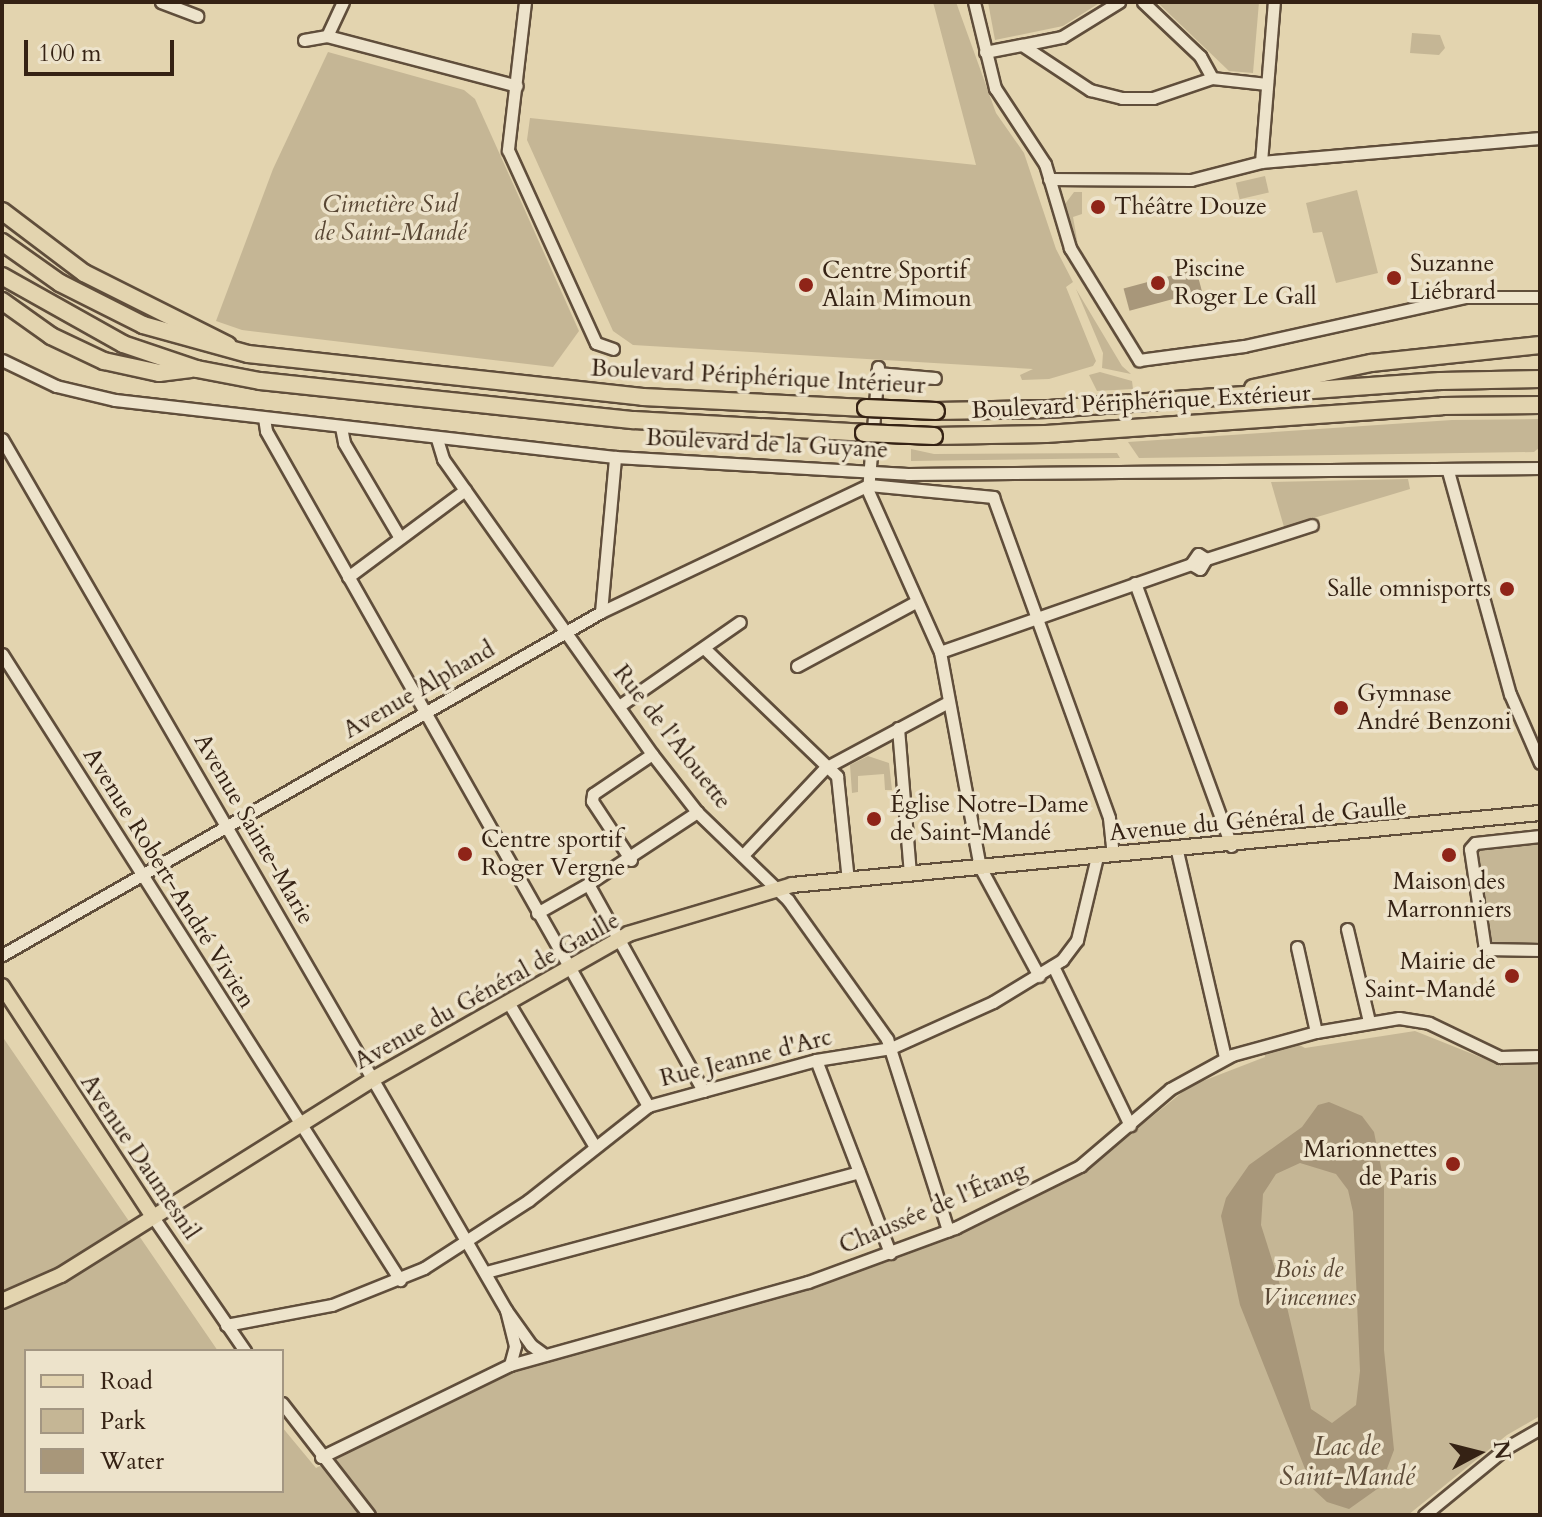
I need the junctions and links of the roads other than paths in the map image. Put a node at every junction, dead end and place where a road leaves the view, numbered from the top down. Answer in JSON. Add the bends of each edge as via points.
{"nodes":[{"id":1,"x":161,"y":2,"type":"edge"},
{"id":2,"x":343,"y":2,"type":"edge"},
{"id":3,"x":525,"y":2,"type":"edge"},
{"id":4,"x":974,"y":2,"type":"edge"},
{"id":5,"x":1119,"y":2,"type":"edge"},
{"id":6,"x":1143,"y":2,"type":"edge"},
{"id":7,"x":1274,"y":2,"type":"edge"},
{"id":8,"x":190,"y":10,"type":"edge"},
{"id":9,"x":327,"y":36,"type":"junction"},
{"id":10,"x":304,"y":40,"type":"dead end"},
{"id":11,"x":1022,"y":45,"type":"junction"},
{"id":12,"x":985,"y":52,"type":"junction"},
{"id":13,"x":1212,"y":78,"type":"junction"},
{"id":14,"x":1267,"y":84,"type":"junction"},
{"id":15,"x":517,"y":86,"type":"junction"},
{"id":16,"x":1540,"y":138,"type":"edge"},
{"id":17,"x":1261,"y":162,"type":"junction"},
{"id":18,"x":1049,"y":179,"type":"junction"},
{"id":19,"x":2,"y":211,"type":"edge"},
{"id":20,"x":2,"y":242,"type":"edge"},
{"id":21,"x":2,"y":276,"type":"edge"},
{"id":22,"x":1540,"y":297,"type":"edge"},
{"id":23,"x":2,"y":301,"type":"edge"},
{"id":24,"x":1540,"y":345,"type":"edge"},
{"id":25,"x":613,"y":349,"type":"dead end"},
{"id":26,"x":248,"y":354,"type":"junction"},
{"id":27,"x":2,"y":360,"type":"edge"},
{"id":28,"x":197,"y":369,"type":"junction"},
{"id":29,"x":935,"y":378,"type":"dead end"},
{"id":30,"x":1540,"y":379,"type":"edge"},
{"id":31,"x":1217,"y":398,"type":"junction"},
{"id":32,"x":1540,"y":405,"type":"edge"},
{"id":33,"x":264,"y":418,"type":"junction"},
{"id":34,"x":341,"y":427,"type":"junction"},
{"id":35,"x":2,"y":439,"type":"edge"},
{"id":36,"x":437,"y":439,"type":"junction"},
{"id":37,"x":615,"y":457,"type":"junction"},
{"id":38,"x":1540,"y":468,"type":"edge"},
{"id":39,"x":1448,"y":471,"type":"junction"},
{"id":40,"x":871,"y":472,"type":"junction"},
{"id":41,"x":869,"y":485,"type":"junction"},
{"id":42,"x":465,"y":490,"type":"junction"},
{"id":43,"x":1312,"y":525,"type":"dead end"},
{"id":44,"x":400,"y":538,"type":"junction"},
{"id":45,"x":348,"y":577,"type":"junction"},
{"id":46,"x":1135,"y":583,"type":"junction"},
{"id":47,"x":917,"y":601,"type":"junction"},
{"id":48,"x":601,"y":612,"type":"junction"},
{"id":49,"x":1036,"y":617,"type":"junction"},
{"id":50,"x":740,"y":622,"type":"dead end"},
{"id":51,"x":565,"y":631,"type":"junction"},
{"id":52,"x":704,"y":648,"type":"junction"},
{"id":53,"x":940,"y":652,"type":"junction"},
{"id":54,"x":2,"y":654,"type":"edge"},
{"id":55,"x":797,"y":666,"type":"dead end"},
{"id":56,"x":948,"y":702,"type":"junction"},
{"id":57,"x":619,"y":706,"type":"junction"},
{"id":58,"x":425,"y":712,"type":"junction"},
{"id":59,"x":898,"y":728,"type":"junction"},
{"id":60,"x":652,"y":754,"type":"junction"},
{"id":61,"x":1540,"y":763,"type":"edge"},
{"id":62,"x":825,"y":768,"type":"junction"},
{"id":63,"x":697,"y":812,"type":"junction"},
{"id":64,"x":1540,"y":813,"type":"edge"},
{"id":65,"x":227,"y":825,"type":"junction"},
{"id":66,"x":1540,"y":836,"type":"edge"},
{"id":67,"x":1231,"y":846,"type":"junction"},
{"id":68,"x":1177,"y":851,"type":"junction"},
{"id":69,"x":744,"y":854,"type":"junction"},
{"id":70,"x":1113,"y":855,"type":"junction"},
{"id":71,"x":1097,"y":857,"type":"junction"},
{"id":72,"x":631,"y":860,"type":"junction"},
{"id":73,"x":980,"y":867,"type":"junction"},
{"id":74,"x":910,"y":874,"type":"junction"},
{"id":75,"x":141,"y":875,"type":"junction"},
{"id":76,"x":848,"y":880,"type":"junction"},
{"id":77,"x":588,"y":884,"type":"junction"},
{"id":78,"x":777,"y":888,"type":"junction"},
{"id":79,"x":537,"y":913,"type":"junction"},
{"id":80,"x":1347,"y":929,"type":"dead end"},
{"id":81,"x":617,"y":940,"type":"junction"},
{"id":82,"x":1297,"y":947,"type":"dead end"},
{"id":83,"x":1540,"y":950,"type":"edge"},
{"id":84,"x":2,"y":955,"type":"edge"},
{"id":85,"x":1053,"y":966,"type":"junction"},
{"id":86,"x":568,"y":968,"type":"junction"},
{"id":87,"x":1039,"y":976,"type":"junction"},
{"id":88,"x":2,"y":986,"type":"edge"},
{"id":89,"x":508,"y":1002,"type":"junction"},
{"id":90,"x":1369,"y":1021,"type":"junction"},
{"id":91,"x":1316,"y":1032,"type":"junction"},
{"id":92,"x":891,"y":1048,"type":"junction"},
{"id":93,"x":1540,"y":1056,"type":"edge"},
{"id":94,"x":1225,"y":1058,"type":"junction"},
{"id":95,"x":816,"y":1060,"type":"junction"},
{"id":96,"x":375,"y":1078,"type":"junction"},
{"id":97,"x":703,"y":1091,"type":"junction"},
{"id":98,"x":648,"y":1106,"type":"junction"},
{"id":99,"x":299,"y":1124,"type":"junction"},
{"id":100,"x":1130,"y":1125,"type":"junction"},
{"id":101,"x":595,"y":1147,"type":"junction"},
{"id":102,"x":859,"y":1172,"type":"junction"},
{"id":103,"x":153,"y":1217,"type":"junction"},
{"id":104,"x":948,"y":1230,"type":"junction"},
{"id":105,"x":469,"y":1241,"type":"junction"},
{"id":106,"x":890,"y":1253,"type":"junction"},
{"id":107,"x":486,"y":1272,"type":"junction"},
{"id":108,"x":400,"y":1280,"type":"junction"},
{"id":109,"x":2,"y":1301,"type":"edge"},
{"id":110,"x":506,"y":1310,"type":"junction"},
{"id":111,"x":226,"y":1325,"type":"junction"},
{"id":112,"x":244,"y":1349,"type":"edge"},
{"id":113,"x":545,"y":1355,"type":"junction"},
{"id":114,"x":510,"y":1365,"type":"junction"},
{"id":115,"x":284,"y":1406,"type":"edge"},
{"id":116,"x":1540,"y":1428,"type":"edge"},
{"id":117,"x":321,"y":1457,"type":"junction"},
{"id":118,"x":369,"y":1515,"type":"edge"},
{"id":119,"x":1424,"y":1515,"type":"edge"}],
"edges":[{"from":1,"to":8,"type":"street"},
{"from":2,"to":9,"type":"street"},
{"from":3,"to":15,"type":"street"},
{"from":4,"to":12,"type":"street"},
{"from":5,"to":11,"type":"street","via":[[1062,37]]},
{"from":6,"to":13,"type":"street","via":[[1200,56]]},
{"from":7,"to":14,"type":"street"},
{"from":9,"to":10,"type":"street"},
{"from":9,"to":15,"type":"street"},
{"from":11,"to":12,"type":"street"},
{"from":11,"to":13,"type":"street","via":[[1090,90],[1122,98],[1153,98]]},
{"from":12,"to":18,"type":"street","via":[[1003,104],[1045,164]]},
{"from":13,"to":14,"type":"street"},
{"from":14,"to":17,"type":"street"},
{"from":15,"to":25,"type":"street","via":[[508,150],[596,343]]},
{"from":16,"to":17,"type":"street"},
{"from":17,"to":18,"type":"street","via":[[1191,180]]},
{"from":18,"to":22,"type":"street","via":[[1070,248],[1134,357],[1150,361],[1465,297]]},
{"from":19,"to":26,"type":"highway","via":[[84,273]]},
{"from":20,"to":26,"type":"highway","name":"Boulevard Périphérique Intérieur","via":[[60,283],[143,325]]},
{"from":21,"to":28,"type":"highway","name":"Boulevard Périphérique Extérieur","via":[[123,344]]},
{"from":23,"to":28,"type":"highway","via":[[51,336],[104,361],[159,373]]},
{"from":24,"to":31,"type":"highway","via":[[1371,363]]},
{"from":26,"to":31,"type":"highway","name":"Boulevard Périphérique Intérieur","bridge":true,"via":[[643,397],[866,408],[936,411]]},
{"from":27,"to":33,"type":"street","name":"Boulevard de la Guyane","via":[[56,386],[97,397]]},
{"from":28,"to":32,"type":"highway","name":"Boulevard Périphérique Extérieur","bridge":true,"via":[[289,385],[634,420],[934,436],[1046,434],[1442,406]]},
{"from":29,"to":40,"type":"street","via":[[877,370]]},
{"from":30,"to":31,"type":"highway","name":"Boulevard Périphérique Intérieur"},
{"from":33,"to":34,"type":"street","name":"Boulevard de la Guyane"},
{"from":33,"to":45,"type":"street","via":[[266,431]]},
{"from":34,"to":36,"type":"street","name":"Boulevard de la Guyane"},
{"from":34,"to":44,"type":"street","via":[[344,443]]},
{"from":35,"to":65,"type":"street","name":"Avenue Sainte-Marie"},
{"from":36,"to":37,"type":"street","name":"Boulevard de la Guyane"},
{"from":36,"to":42,"type":"street","name":"Rue de l'Alouette","via":[[443,459]]},
{"from":37,"to":40,"type":"street","name":"Boulevard de la Guyane"},
{"from":37,"to":48,"type":"street"},
{"from":38,"to":39,"type":"street","name":"Boulevard de la Guyane"},
{"from":39,"to":40,"type":"street","name":"Boulevard de la Guyane"},
{"from":39,"to":61,"type":"street","via":[[1510,694]]},
{"from":40,"to":41,"type":"street"},
{"from":41,"to":47,"type":"street"},
{"from":41,"to":48,"type":"street","name":"Avenue Alphand"},
{"from":41,"to":49,"type":"street","via":[[990,493]]},
{"from":42,"to":44,"type":"street"},
{"from":42,"to":51,"type":"street","name":"Rue de l'Alouette"},
{"from":43,"to":46,"type":"street","via":[[1206,559],[1200,569],[1191,564]]},
{"from":44,"to":45,"type":"street"},
{"from":45,"to":58,"type":"street"},
{"from":46,"to":49,"type":"street"},
{"from":46,"to":67,"type":"street"},
{"from":47,"to":53,"type":"street"},
{"from":47,"to":55,"type":"street"},
{"from":48,"to":51,"type":"street","name":"Avenue Alphand"},
{"from":49,"to":53,"type":"street"},
{"from":49,"to":70,"type":"street","via":[[1109,818]]},
{"from":50,"to":52,"type":"street"},
{"from":51,"to":57,"type":"street","name":"Rue de l'Alouette"},
{"from":51,"to":58,"type":"street","name":"Avenue Alphand"},
{"from":52,"to":57,"type":"street"},
{"from":52,"to":62,"type":"street"},
{"from":53,"to":56,"type":"street"},
{"from":54,"to":75,"type":"street","name":"Avenue Robert-André Vivien"},
{"from":56,"to":59,"type":"street"},
{"from":56,"to":73,"type":"street"},
{"from":57,"to":60,"type":"street","name":"Rue de l'Alouette"},
{"from":58,"to":65,"type":"street","name":"Avenue Alphand"},
{"from":58,"to":79,"type":"street"},
{"from":59,"to":62,"type":"street"},
{"from":59,"to":74,"type":"street"},
{"from":60,"to":63,"type":"street","name":"Rue de l'Alouette"},
{"from":60,"to":72,"type":"street","via":[[593,794],[592,801]]},
{"from":62,"to":69,"type":"street"},
{"from":62,"to":76,"type":"street","via":[[837,776]]},
{"from":63,"to":69,"type":"street","name":"Rue de l'Alouette"},
{"from":63,"to":72,"type":"street"},
{"from":64,"to":67,"type":"main road","name":"Avenue du Général de Gaulle"},
{"from":65,"to":75,"type":"street","name":"Avenue Alphand"},
{"from":65,"to":96,"type":"street","name":"Avenue Sainte-Marie"},
{"from":66,"to":83,"type":"street","via":[[1475,843],[1470,849],[1485,949]]},
{"from":67,"to":68,"type":"main road","name":"Avenue du Général de Gaulle"},
{"from":68,"to":70,"type":"main road","name":"Avenue du Général de Gaulle"},
{"from":68,"to":94,"type":"street"},
{"from":69,"to":78,"type":"street","name":"Rue de l'Alouette"},
{"from":70,"to":71,"type":"main road","name":"Avenue du Général de Gaulle"},
{"from":71,"to":73,"type":"main road","name":"Avenue du Général de Gaulle"},
{"from":71,"to":85,"type":"street","name":"Rue Jeanne d'Arc","via":[[1077,940]]},
{"from":72,"to":77,"type":"street"},
{"from":73,"to":74,"type":"main road","name":"Avenue du Général de Gaulle"},
{"from":73,"to":87,"type":"street"},
{"from":74,"to":76,"type":"main road","name":"Avenue du Général de Gaulle"},
{"from":75,"to":84,"type":"street","name":"Avenue Alphand"},
{"from":75,"to":99,"type":"street","name":"Avenue Robert-André Vivien"},
{"from":76,"to":78,"type":"main road","name":"Avenue du Général de Gaulle"},
{"from":77,"to":79,"type":"street"},
{"from":77,"to":81,"type":"street"},
{"from":78,"to":81,"type":"main road","name":"Avenue du Général de Gaulle"},
{"from":78,"to":92,"type":"street","name":"Rue de l'Alouette"},
{"from":79,"to":86,"type":"street"},
{"from":80,"to":90,"type":"street"},
{"from":81,"to":86,"type":"main road","name":"Avenue du Général de Gaulle"},
{"from":81,"to":97,"type":"street"},
{"from":82,"to":91,"type":"street"},
{"from":85,"to":87,"type":"street","name":"Rue Jeanne d'Arc"},
{"from":85,"to":100,"type":"street"},
{"from":86,"to":89,"type":"main road","name":"Avenue du Général de Gaulle"},
{"from":86,"to":98,"type":"street"},
{"from":87,"to":92,"type":"street","name":"Rue Jeanne d'Arc"},
{"from":88,"to":103,"type":"main road","name":"Avenue Daumesnil"},
{"from":89,"to":96,"type":"main road","name":"Avenue du Général de Gaulle"},
{"from":89,"to":101,"type":"street"},
{"from":90,"to":91,"type":"street","name":"Chaussée de l'Étang"},
{"from":90,"to":93,"type":"street","name":"Chaussée de l'Étang","via":[[1416,1019],[1490,1054]]},
{"from":91,"to":94,"type":"street","name":"Chaussée de l'Étang"},
{"from":92,"to":95,"type":"street","name":"Rue Jeanne d'Arc"},
{"from":92,"to":104,"type":"street","name":"Rue de l'Alouette"},
{"from":94,"to":100,"type":"street","name":"Chaussée de l'Étang","via":[[1170,1089]]},
{"from":95,"to":97,"type":"street","name":"Rue Jeanne d'Arc"},
{"from":95,"to":102,"type":"street"},
{"from":96,"to":99,"type":"main road","name":"Avenue du Général de Gaulle"},
{"from":96,"to":105,"type":"street","name":"Avenue Sainte-Marie"},
{"from":97,"to":98,"type":"street","name":"Rue Jeanne d'Arc"},
{"from":98,"to":101,"type":"street","name":"Rue Jeanne d'Arc"},
{"from":99,"to":103,"type":"main road","name":"Avenue du Général de Gaulle"},
{"from":99,"to":108,"type":"street","name":"Avenue Robert-André Vivien"},
{"from":100,"to":104,"type":"street","name":"Chaussée de l'Étang","via":[[1055,1180]]},
{"from":101,"to":105,"type":"street","name":"Rue Jeanne d'Arc"},
{"from":102,"to":106,"type":"street"},
{"from":102,"to":107,"type":"street"},
{"from":103,"to":109,"type":"main road","name":"Avenue du Général de Gaulle","via":[[45,1284]]},
{"from":103,"to":111,"type":"street","name":"Avenue Daumesnil"},
{"from":104,"to":106,"type":"street","name":"Chaussée de l'Étang"},
{"from":105,"to":107,"type":"street","name":"Avenue Sainte-Marie"},
{"from":105,"to":108,"type":"street","name":"Rue Jeanne d'Arc"},
{"from":106,"to":113,"type":"street","name":"Chaussée de l'Étang","via":[[696,1316]]},
{"from":107,"to":110,"type":"street","name":"Avenue Sainte-Marie"},
{"from":108,"to":111,"type":"street","name":"Rue Jeanne d'Arc","via":[[308,1311]]},
{"from":110,"to":113,"type":"street","via":[[531,1345]]},
{"from":110,"to":114,"type":"street","via":[[514,1339]]},
{"from":111,"to":112,"type":"street","name":"Avenue Daumesnil"},
{"from":113,"to":114,"type":"street","name":"Chaussée de l'Étang"},
{"from":114,"to":117,"type":"street","name":"Chaussée de l'Étang"},
{"from":115,"to":117,"type":"street"},
{"from":116,"to":119,"type":"street","via":[[1506,1448]]},
{"from":117,"to":118,"type":"street"}]}
